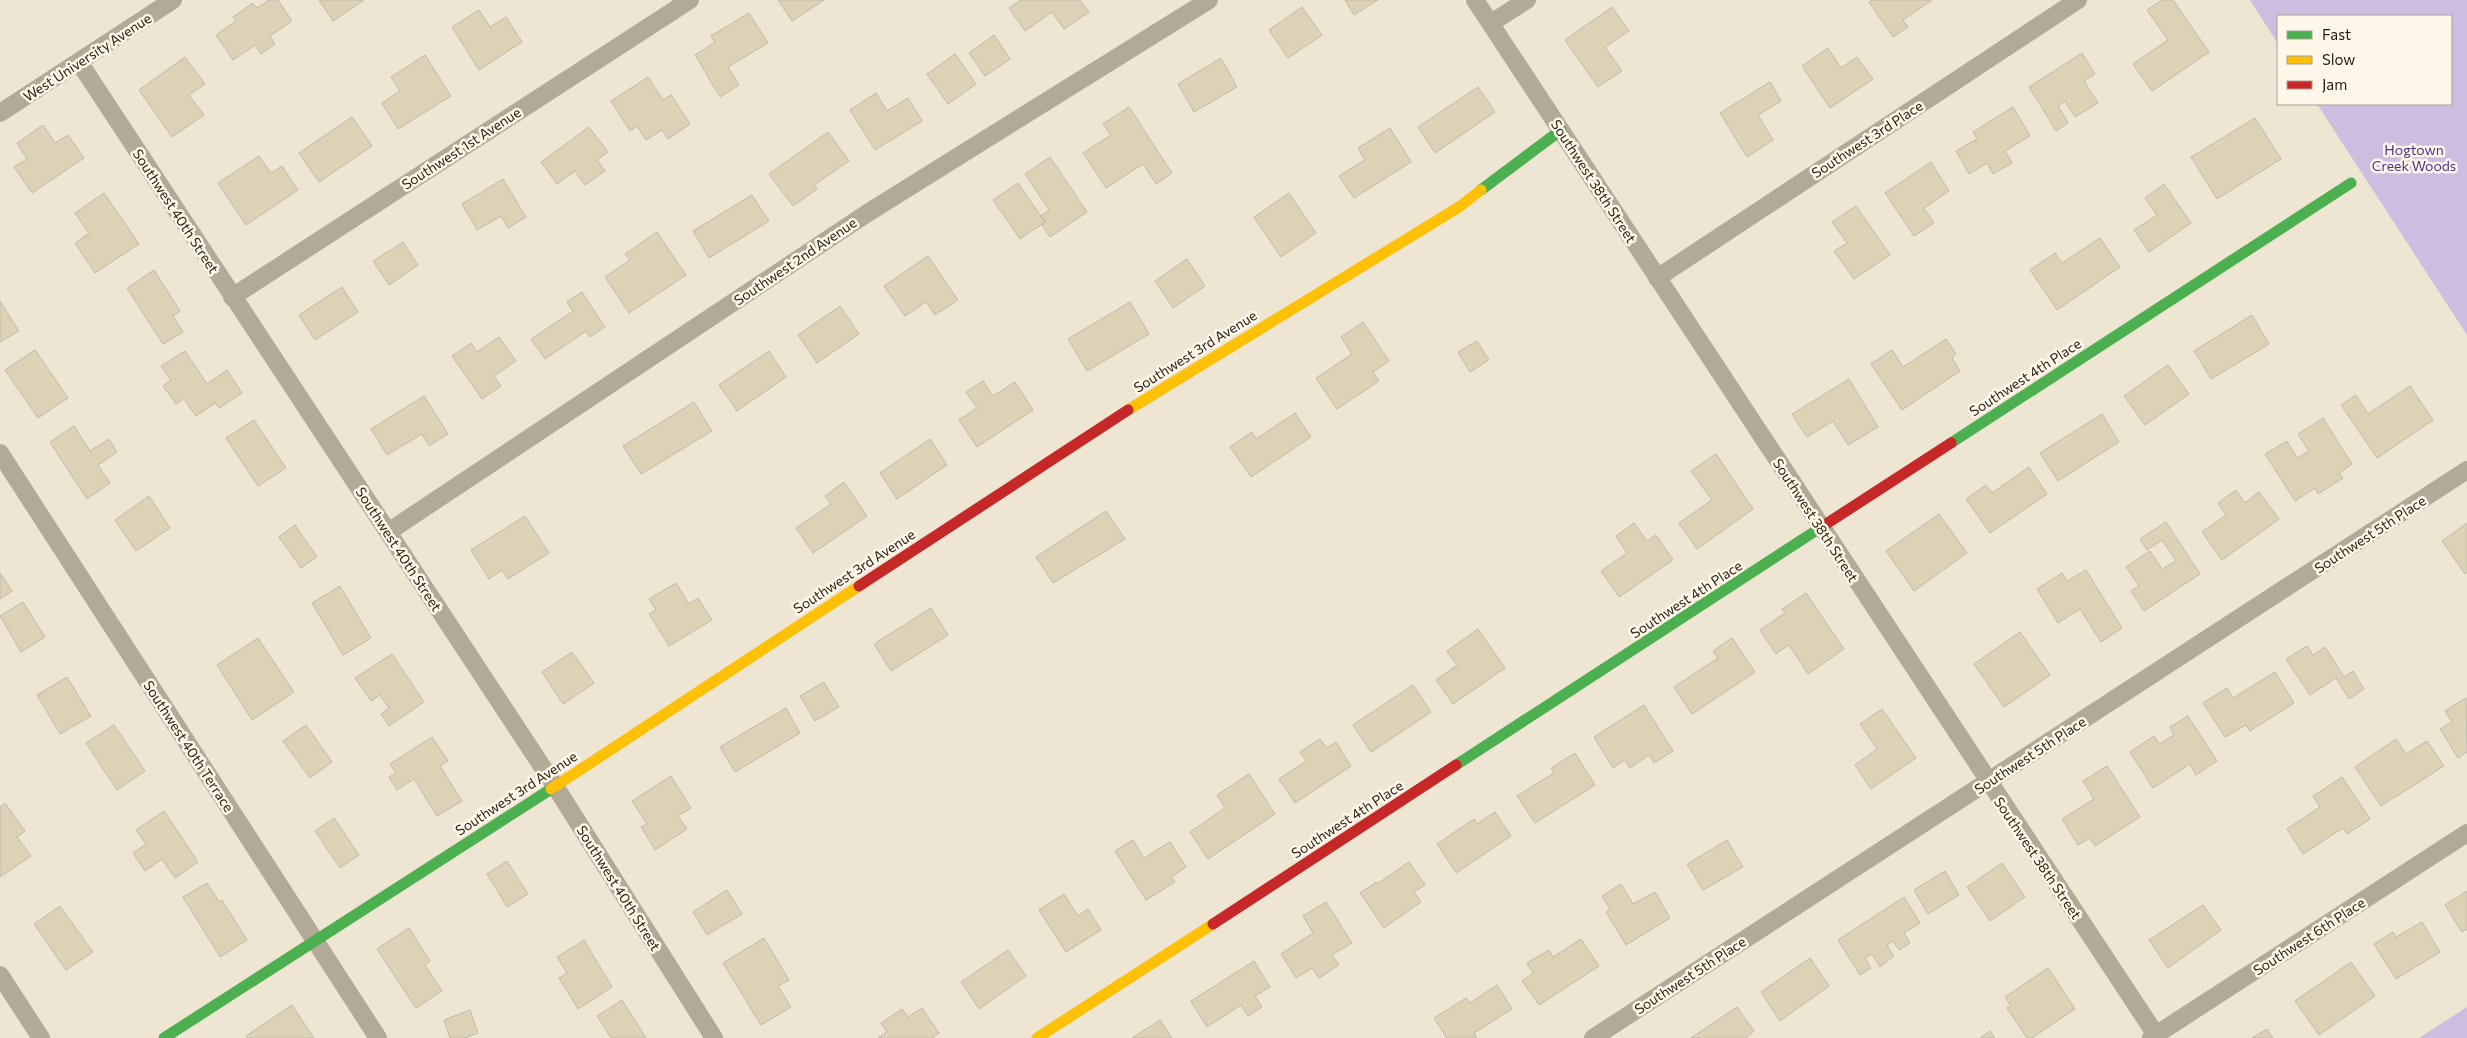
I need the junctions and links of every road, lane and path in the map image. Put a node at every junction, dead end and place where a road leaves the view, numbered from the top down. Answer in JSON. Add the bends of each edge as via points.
{"nodes":[{"id":1,"x":174,"y":0,"type":"edge"},
{"id":2,"x":690,"y":0,"type":"edge"},
{"id":3,"x":1209,"y":0,"type":"edge"},
{"id":4,"x":1475,"y":0,"type":"edge"},
{"id":5,"x":1527,"y":0,"type":"edge"},
{"id":6,"x":2078,"y":0,"type":"edge"},
{"id":7,"x":1491,"y":23,"type":"junction"},
{"id":8,"x":79,"y":62,"type":"junction"},
{"id":9,"x":0,"y":113,"type":"edge"},
{"id":10,"x":1561,"y":130,"type":"junction"},
{"id":11,"x":2351,"y":183,"type":"dead end"},
{"id":12,"x":1657,"y":278,"type":"junction"},
{"id":13,"x":232,"y":297,"type":"junction"},
{"id":14,"x":0,"y":453,"type":"edge"},
{"id":15,"x":2467,"y":470,"type":"edge"},
{"id":16,"x":1822,"y":529,"type":"junction"},
{"id":17,"x":388,"y":532,"type":"junction"},
{"id":18,"x":1988,"y":782,"type":"junction"},
{"id":19,"x":555,"y":786,"type":"junction"},
{"id":20,"x":2467,"y":833,"type":"edge"},
{"id":21,"x":314,"y":942,"type":"junction"},
{"id":22,"x":0,"y":976,"type":"edge"},
{"id":23,"x":2155,"y":1037,"type":"edge"},
{"id":24,"x":41,"y":1038,"type":"edge"},
{"id":25,"x":164,"y":1038,"type":"edge"},
{"id":26,"x":378,"y":1038,"type":"edge"},
{"id":27,"x":714,"y":1038,"type":"edge"},
{"id":28,"x":1038,"y":1038,"type":"edge"},
{"id":29,"x":1593,"y":1038,"type":"edge"}],
"edges":[{"from":1,"to":8,"type":"street","name":"West University Avenue"},
{"from":2,"to":13,"type":"street","name":"Southwest 1st Avenue"},
{"from":3,"to":17,"type":"street","name":"Southwest 2nd Avenue","via":[[866,214]]},
{"from":4,"to":7,"type":"street","name":"Southwest 38th Street"},
{"from":5,"to":7,"type":"street"},
{"from":6,"to":12,"type":"street","name":"Southwest 3rd Place"},
{"from":7,"to":10,"type":"street","name":"Southwest 38th Street"},
{"from":8,"to":9,"type":"street","name":"West University Avenue"},
{"from":8,"to":13,"type":"street","name":"Southwest 40th Street"},
{"from":10,"to":12,"type":"street","name":"Southwest 38th Street"},
{"from":10,"to":19,"type":"street","name":"Southwest 3rd Avenue","via":[[1459,207],[1103,425]]},
{"from":11,"to":16,"type":"street","name":"Southwest 4th Place"},
{"from":12,"to":16,"type":"street","name":"Southwest 38th Street"},
{"from":13,"to":17,"type":"street","name":"Southwest 40th Street"},
{"from":14,"to":21,"type":"street","name":"Southwest 40th Terrace"},
{"from":15,"to":18,"type":"street","name":"Southwest 5th Place"},
{"from":16,"to":18,"type":"street","name":"Southwest 38th Street"},
{"from":16,"to":28,"type":"street","name":"Southwest 4th Place"},
{"from":17,"to":19,"type":"street","name":"Southwest 40th Street"},
{"from":18,"to":23,"type":"street","name":"Southwest 38th Street"},
{"from":18,"to":29,"type":"street","name":"Southwest 5th Place"},
{"from":19,"to":21,"type":"street","name":"Southwest 3rd Avenue"},
{"from":19,"to":27,"type":"street","name":"Southwest 40th Street"},
{"from":20,"to":23,"type":"street","name":"Southwest 6th Place"},
{"from":21,"to":25,"type":"street","name":"Southwest 3rd Avenue"},
{"from":21,"to":26,"type":"street","name":"Southwest 40th Terrace"},
{"from":22,"to":24,"type":"street"}]}
